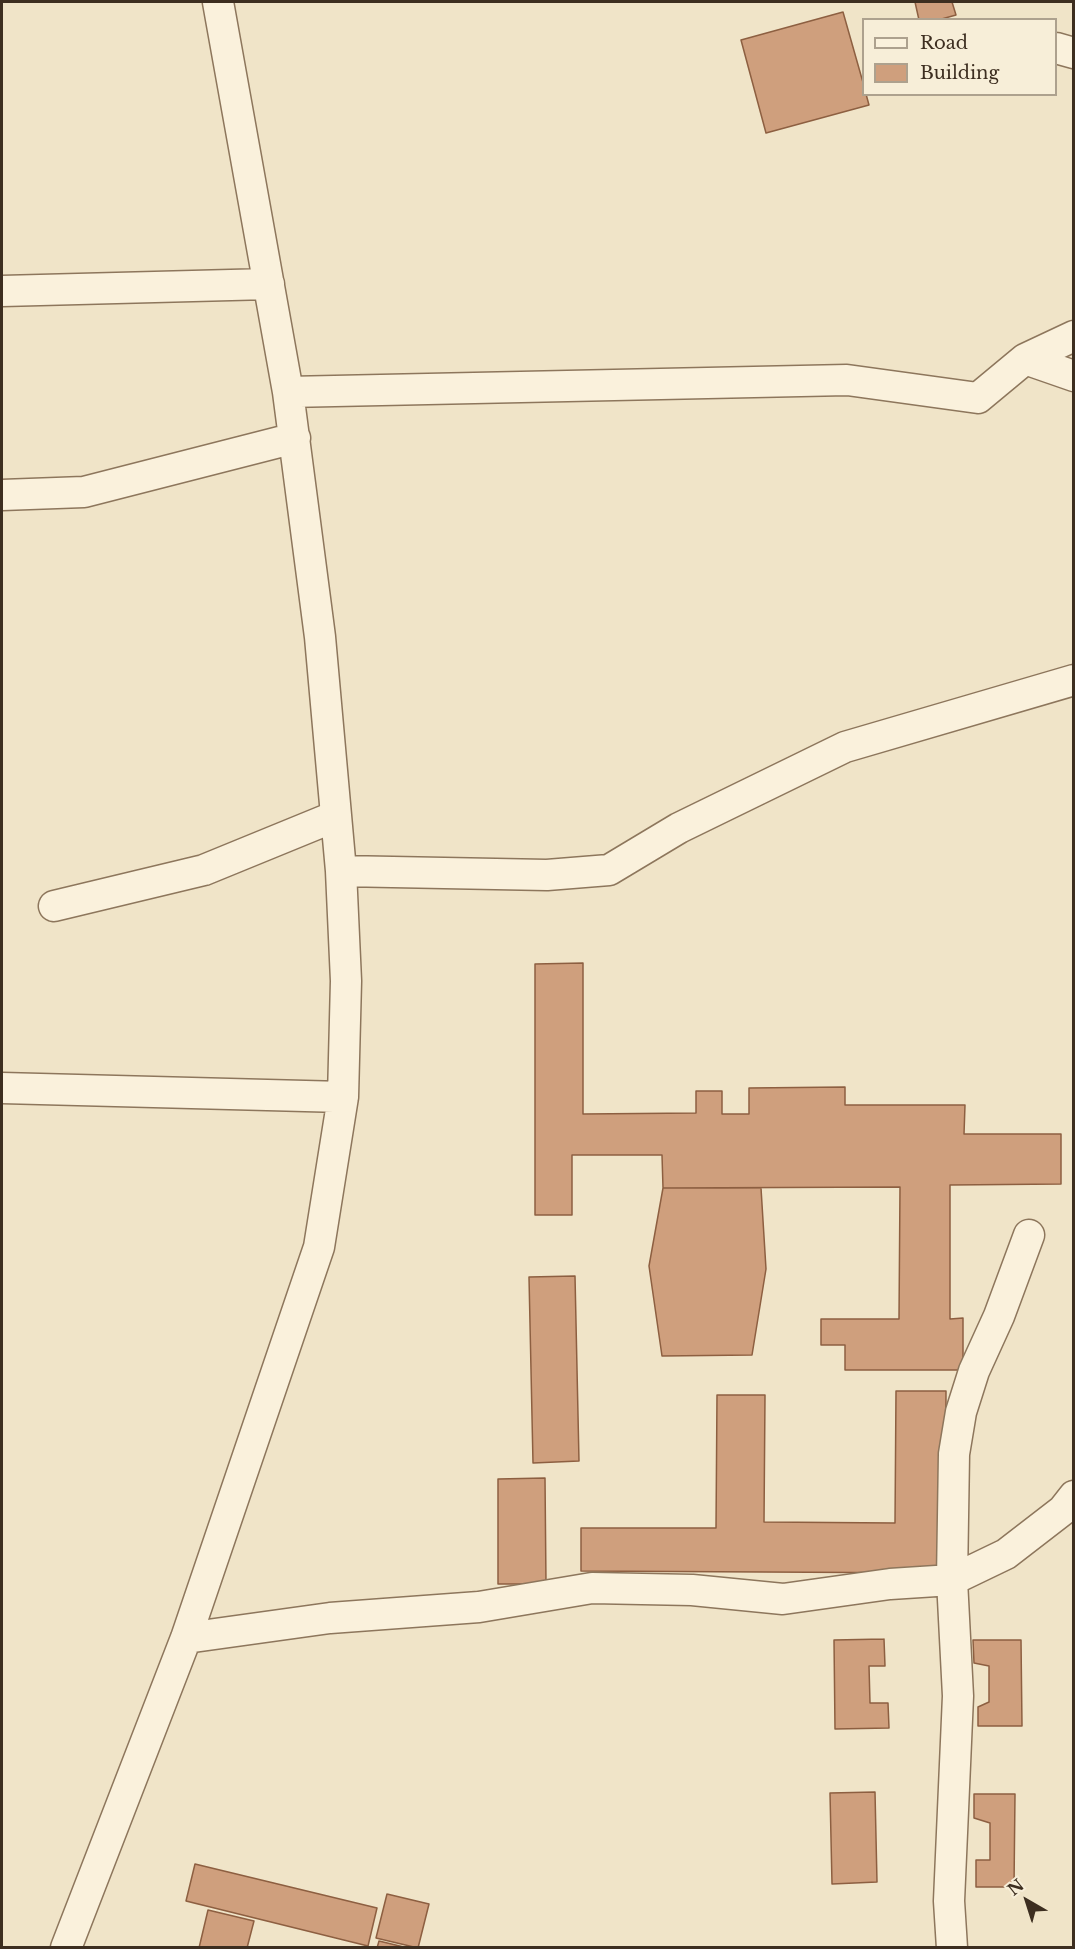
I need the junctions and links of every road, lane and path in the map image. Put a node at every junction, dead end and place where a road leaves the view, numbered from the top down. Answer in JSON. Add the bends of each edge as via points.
{"nodes":[{"id":1,"x":218,"y":2,"type":"edge"},
{"id":2,"x":1057,"y":48,"type":"edge"},
{"id":3,"x":1074,"y":53,"type":"edge"},
{"id":4,"x":269,"y":284,"type":"junction"},
{"id":5,"x":2,"y":291,"type":"edge"},
{"id":6,"x":1074,"y":336,"type":"edge"},
{"id":7,"x":1024,"y":359,"type":"junction"},
{"id":8,"x":1074,"y":376,"type":"edge"},
{"id":9,"x":288,"y":392,"type":"junction"},
{"id":10,"x":295,"y":438,"type":"junction"},
{"id":11,"x":2,"y":495,"type":"edge"},
{"id":12,"x":1074,"y":680,"type":"edge"},
{"id":13,"x":336,"y":816,"type":"junction"},
{"id":14,"x":341,"y":871,"type":"junction"},
{"id":15,"x":54,"y":906,"type":"dead end"},
{"id":16,"x":2,"y":1088,"type":"edge"},
{"id":17,"x":343,"y":1097,"type":"junction"},
{"id":18,"x":1029,"y":1235,"type":"dead end"},
{"id":19,"x":1074,"y":1496,"type":"edge"},
{"id":20,"x":952,"y":1580,"type":"junction"},
{"id":21,"x":186,"y":1638,"type":"junction"},
{"id":22,"x":66,"y":1947,"type":"edge"},
{"id":23,"x":952,"y":1947,"type":"edge"}],
"edges":[{"from":1,"to":4,"type":"street"},
{"from":2,"to":3,"type":"street"},
{"from":4,"to":5,"type":"street"},
{"from":4,"to":9,"type":"street"},
{"from":6,"to":7,"type":"street"},
{"from":7,"to":8,"type":"street"},
{"from":7,"to":9,"type":"street","via":[[978,398],[847,380]]},
{"from":9,"to":10,"type":"street"},
{"from":10,"to":11,"type":"street","via":[[84,492]]},
{"from":10,"to":13,"type":"street","via":[[320,637]]},
{"from":12,"to":14,"type":"street","via":[[845,747],[679,828],[609,870],[546,875]]},
{"from":13,"to":14,"type":"street"},
{"from":13,"to":15,"type":"street","via":[[204,870]]},
{"from":14,"to":17,"type":"street","via":[[346,981]]},
{"from":16,"to":17,"type":"street"},
{"from":17,"to":21,"type":"street","via":[[319,1246]]},
{"from":18,"to":20,"type":"street","via":[[961,1412],[954,1455]]},
{"from":19,"to":20,"type":"street","via":[[1063,1510],[1006,1554]]},
{"from":20,"to":21,"type":"street","via":[[783,1599],[692,1590],[592,1588],[479,1607],[330,1618]]},
{"from":20,"to":23,"type":"street","via":[[958,1696],[950,1901]]},
{"from":21,"to":22,"type":"street"}]}
